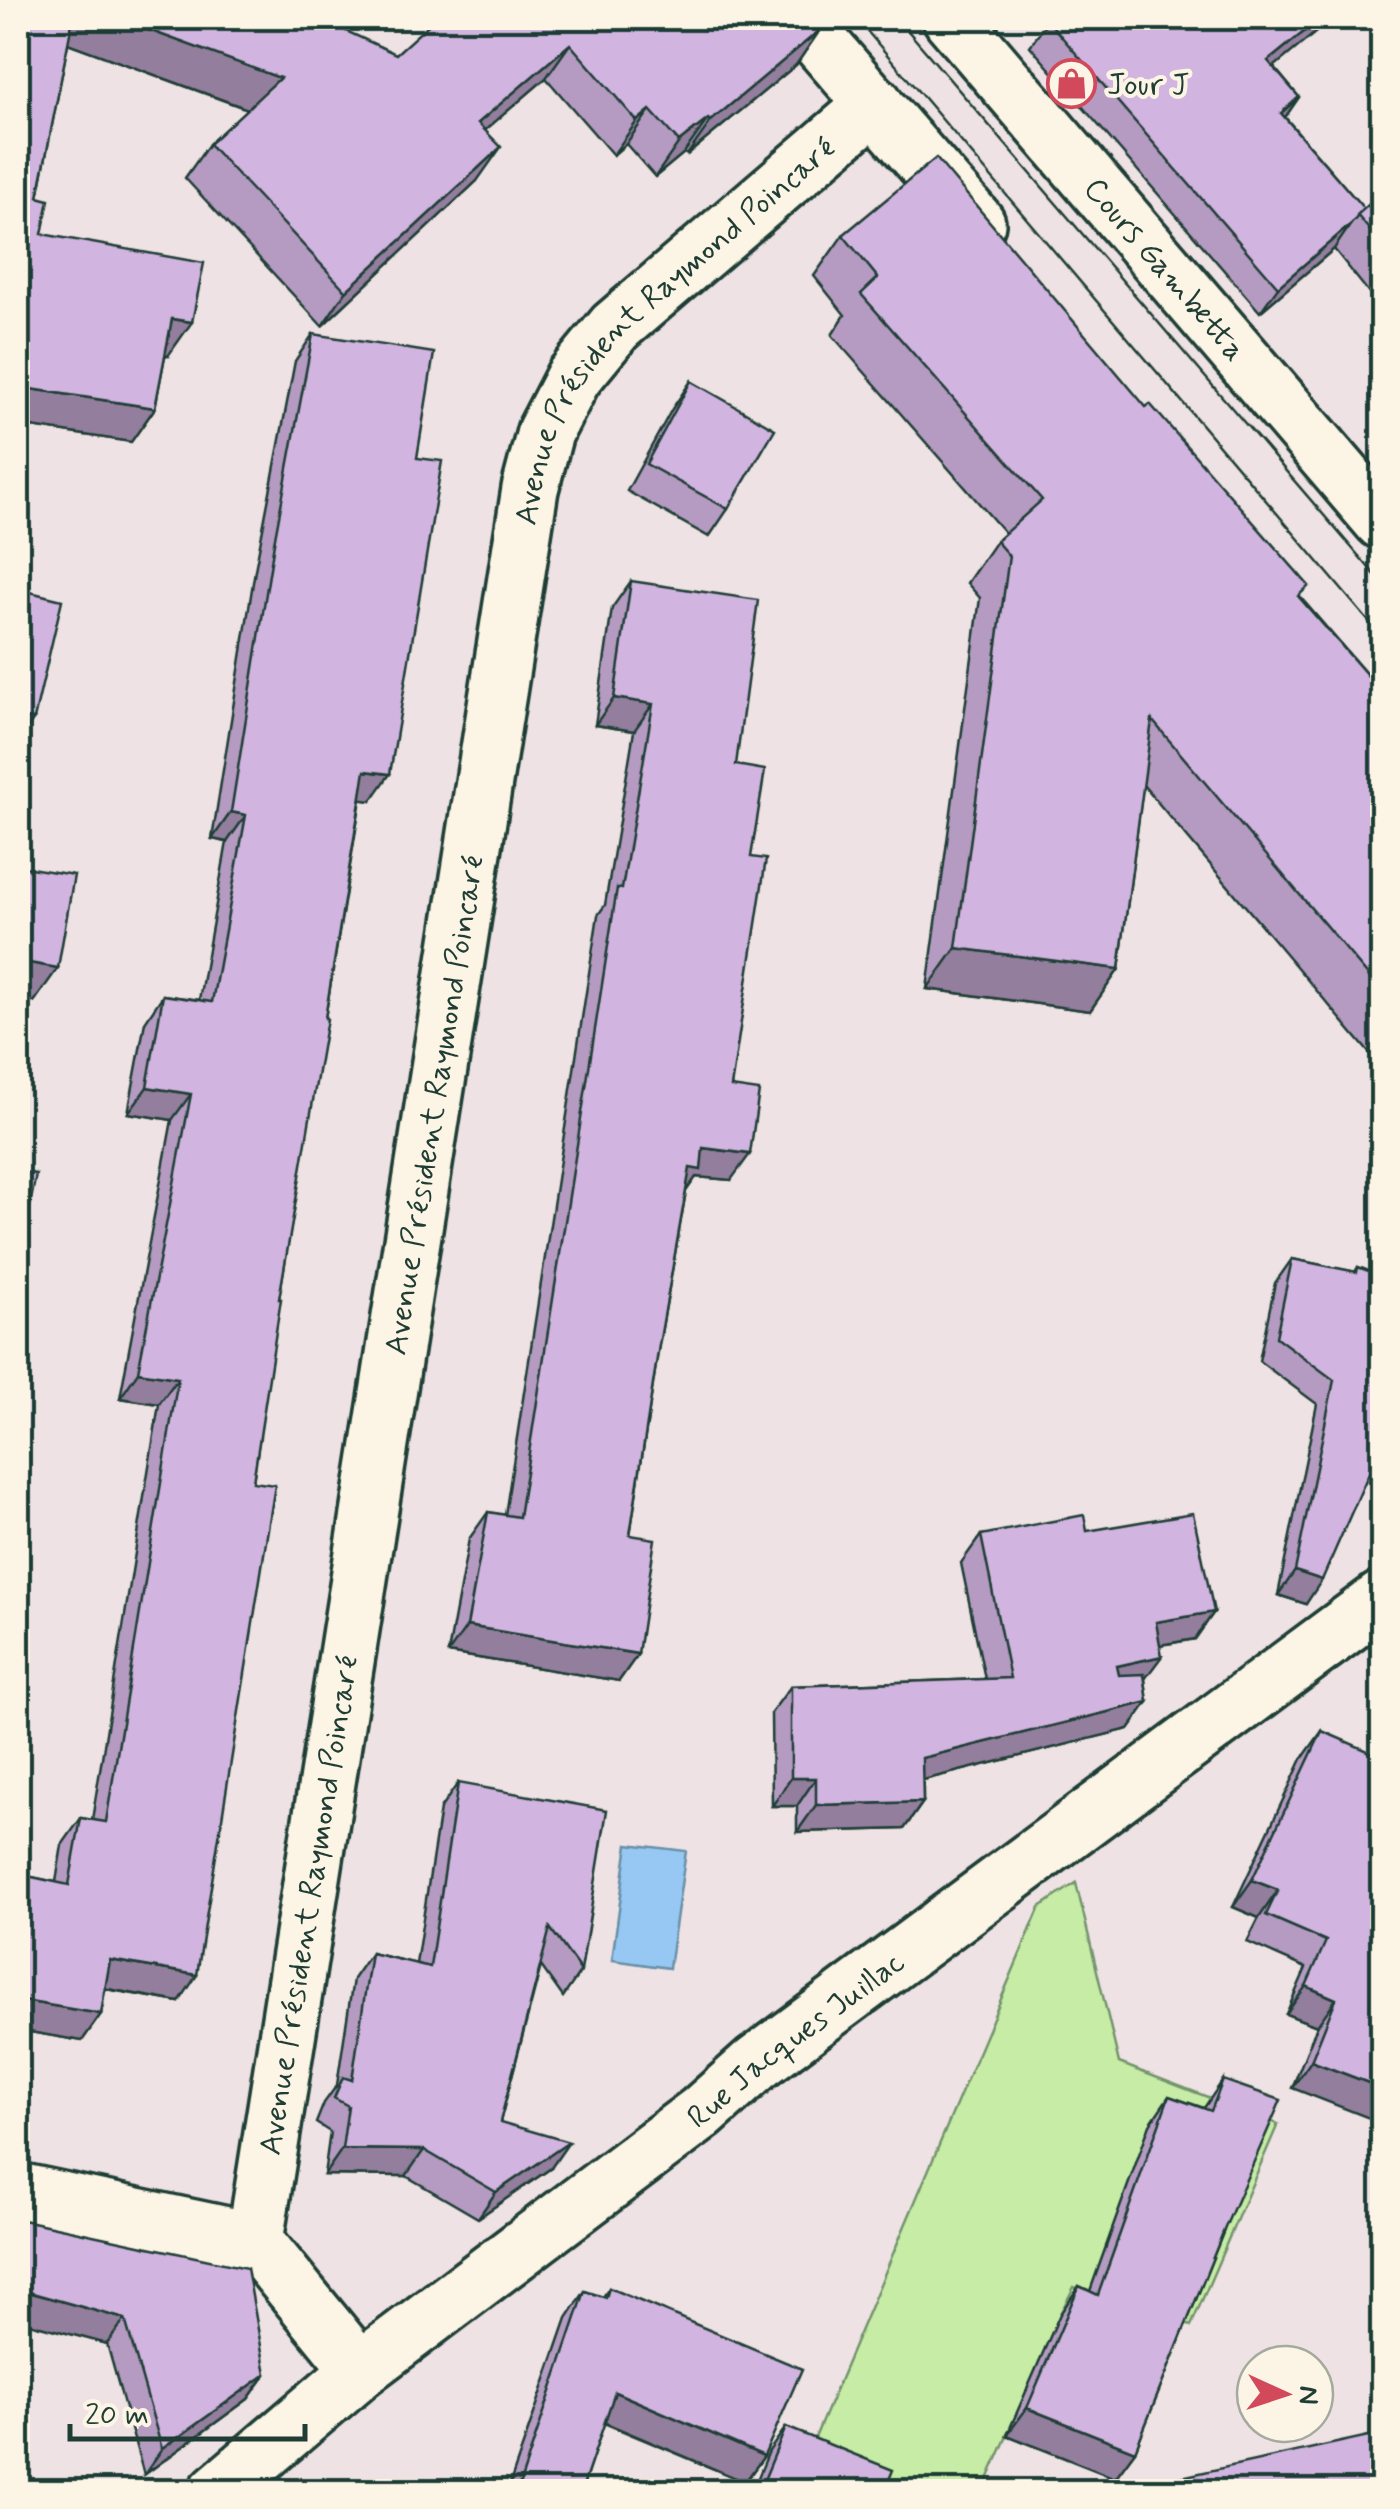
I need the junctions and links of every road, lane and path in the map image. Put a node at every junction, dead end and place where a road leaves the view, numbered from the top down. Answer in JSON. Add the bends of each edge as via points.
{"nodes":[{"id":1,"x":799,"y":18,"type":"edge"},
{"id":2,"x":964,"y":22,"type":"edge"},
{"id":3,"x":875,"y":104,"type":"junction"},
{"id":4,"x":1005,"y":255,"type":"edge"},
{"id":5,"x":1382,"y":521,"type":"edge"},
{"id":6,"x":1382,"y":1599,"type":"edge"},
{"id":7,"x":18,"y":2191,"type":"edge"},
{"id":8,"x":255,"y":2241,"type":"junction"},
{"id":9,"x":360,"y":2370,"type":"junction"},
{"id":10,"x":217,"y":2492,"type":"edge"}],
"edges":[{"from":1,"to":3,"type":"street"},
{"from":2,"to":5,"type":"street","name":"Cours Gambetta"},
{"from":3,"to":4,"type":"street"},
{"from":3,"to":8,"type":"street","name":"Avenue Président Raymond Poincaré","via":[[615,328],[573,378],[545,432],[530,489]]},
{"from":6,"to":9,"type":"street","name":"Rue Jacques Juillac","via":[[756,2064],[700,2114]]},
{"from":7,"to":8,"type":"street"},
{"from":8,"to":9,"type":"street"},
{"from":9,"to":10,"type":"street","name":"Rue Jacques Juillac"}]}
